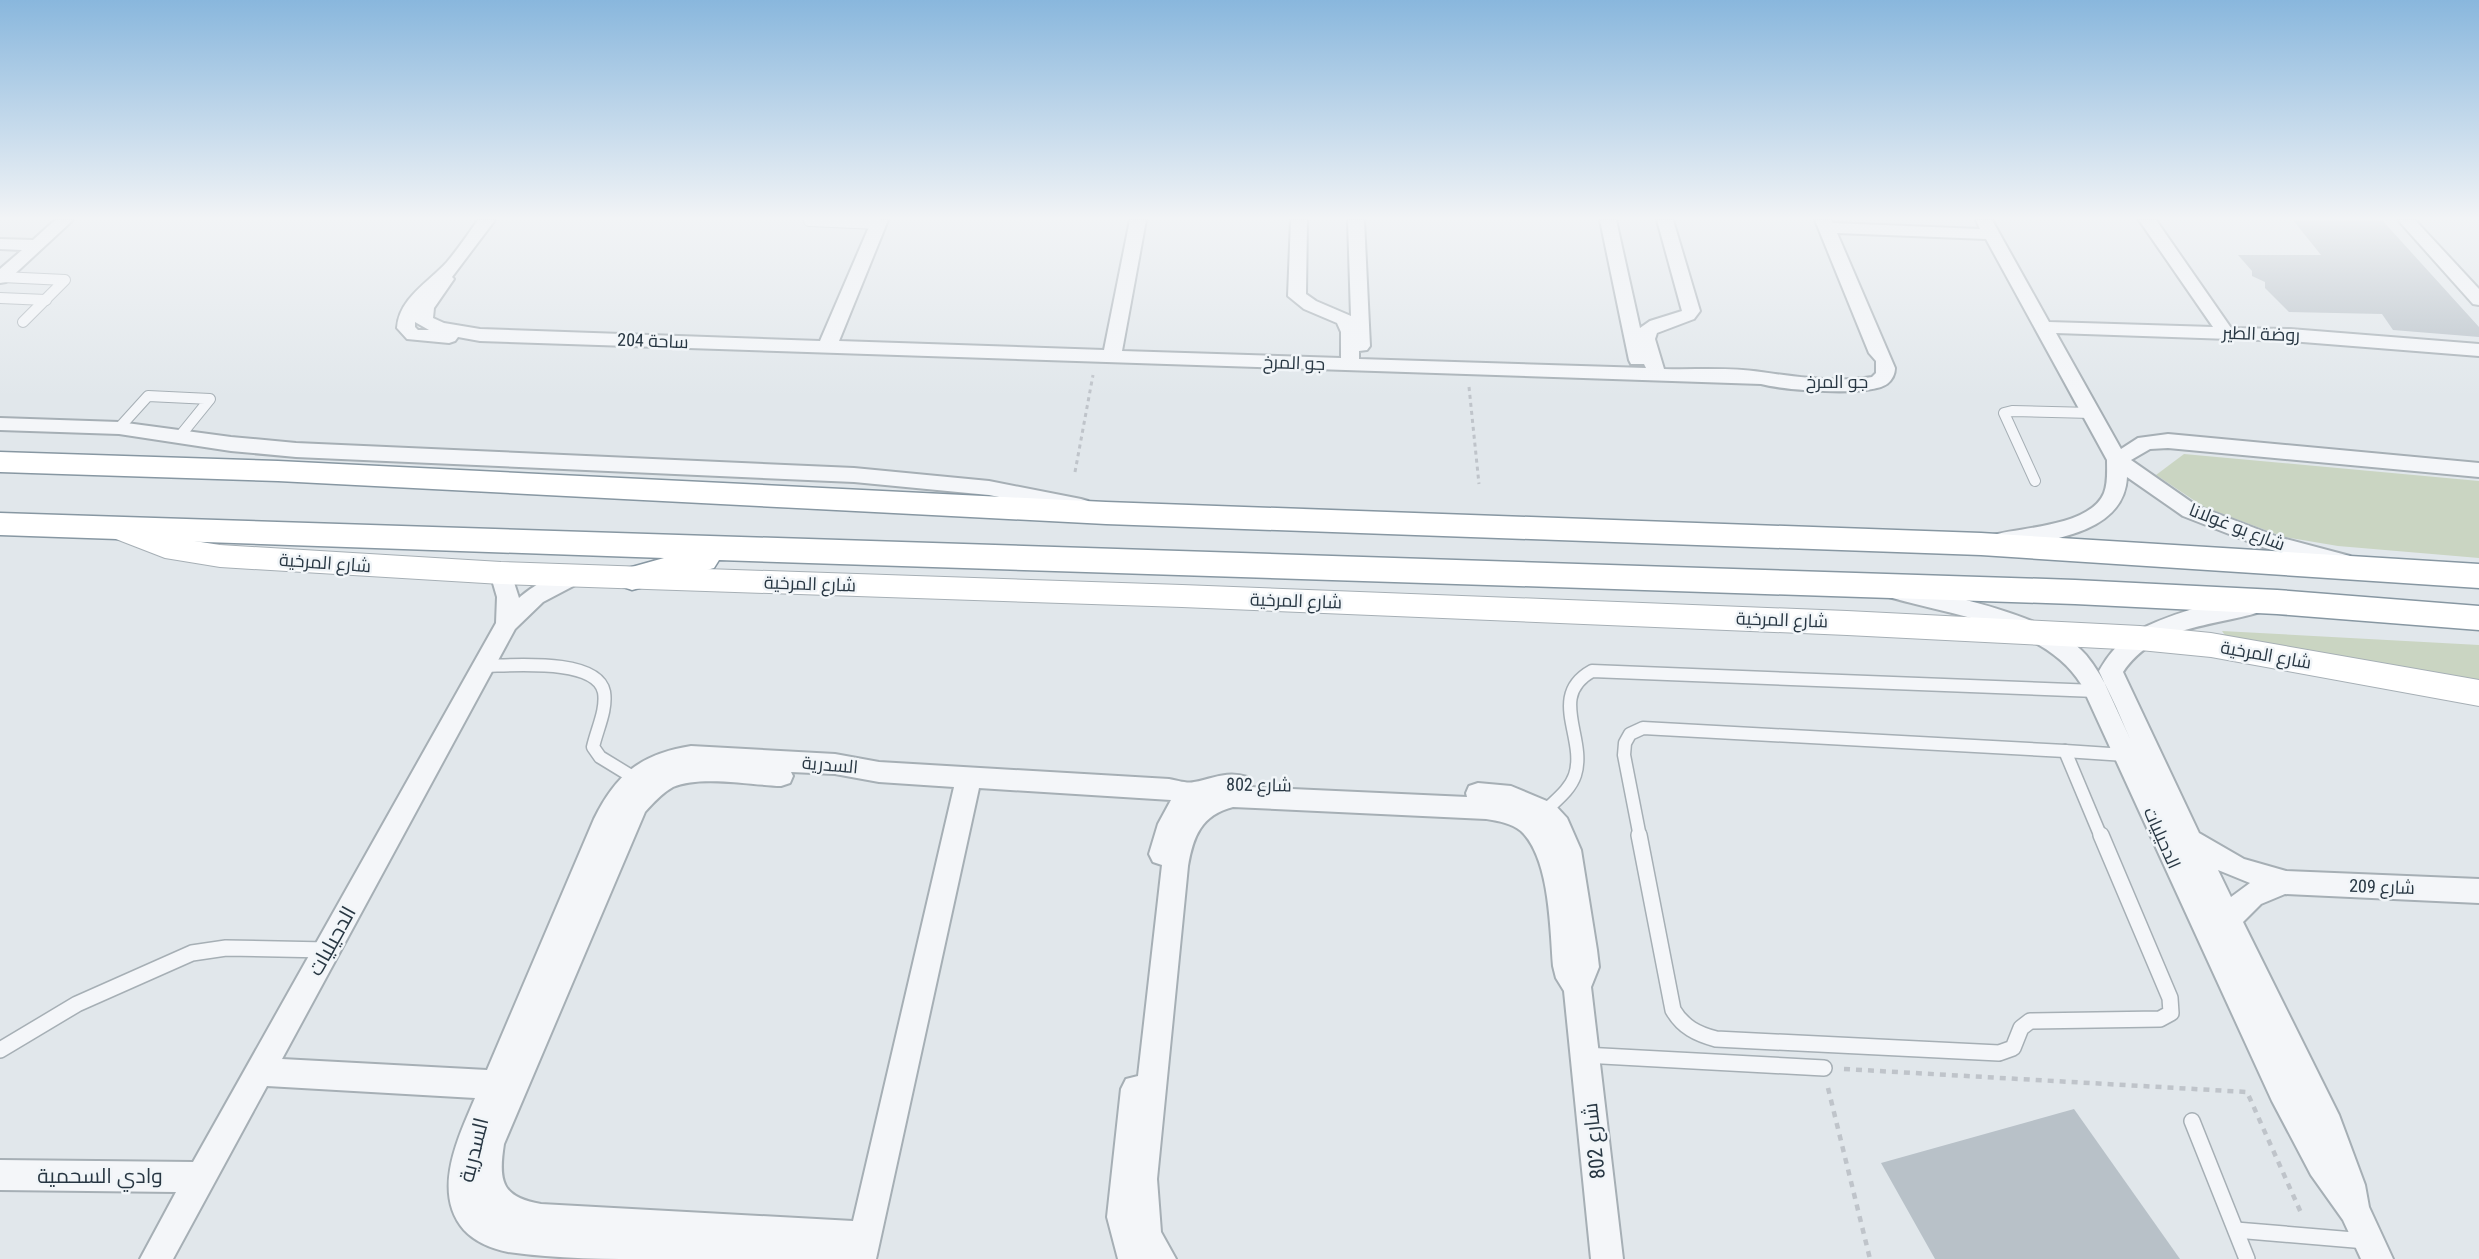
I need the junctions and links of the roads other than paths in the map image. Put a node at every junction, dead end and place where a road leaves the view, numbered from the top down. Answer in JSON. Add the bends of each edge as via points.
{"nodes":[{"id":1,"x":38,"y":279,"type":"edge"},
{"id":2,"x":440,"y":279,"type":"edge"},
{"id":3,"x":855,"y":279,"type":"edge"},
{"id":4,"x":1124,"y":279,"type":"edge"},
{"id":5,"x":1297,"y":279,"type":"edge"},
{"id":6,"x":1358,"y":279,"type":"edge"},
{"id":7,"x":1621,"y":279,"type":"edge"},
{"id":8,"x":1682,"y":279,"type":"edge"},
{"id":9,"x":1847,"y":279,"type":"edge"},
{"id":10,"x":2016,"y":279,"type":"edge"},
{"id":11,"x":2188,"y":279,"type":"edge"},
{"id":12,"x":2460,"y":279,"type":"edge"},
{"id":13,"x":1359,"y":296,"type":"junction"},
{"id":14,"x":0,"y":298,"type":"edge"},
{"id":15,"x":46,"y":300,"type":"junction"},
{"id":16,"x":2479,"y":300,"type":"edge"},
{"id":17,"x":1627,"y":307,"type":"junction"},
{"id":18,"x":1322,"y":309,"type":"junction"},
{"id":19,"x":23,"y":322,"type":"dead end"},
{"id":20,"x":1666,"y":322,"type":"junction"},
{"id":21,"x":2043,"y":327,"type":"junction"},
{"id":22,"x":2226,"y":333,"type":"junction"},
{"id":23,"x":827,"y":347,"type":"junction"},
{"id":24,"x":2479,"y":350,"type":"edge"},
{"id":25,"x":1105,"y":356,"type":"junction"},
{"id":26,"x":1355,"y":365,"type":"junction"},
{"id":27,"x":1649,"y":374,"type":"junction"},
{"id":28,"x":2092,"y":413,"type":"junction"},
{"id":29,"x":0,"y":424,"type":"edge"},
{"id":30,"x":119,"y":428,"type":"junction"},
{"id":31,"x":180,"y":435,"type":"junction"},
{"id":32,"x":2117,"y":460,"type":"junction"},
{"id":33,"x":0,"y":462,"type":"edge"},
{"id":34,"x":47,"y":464,"type":"junction"},
{"id":35,"x":2479,"y":470,"type":"edge"},
{"id":36,"x":0,"y":478,"type":"edge"},
{"id":37,"x":2035,"y":481,"type":"dead end"},
{"id":38,"x":1106,"y":513,"type":"junction"},
{"id":39,"x":0,"y":524,"type":"edge"},
{"id":40,"x":114,"y":527,"type":"junction"},
{"id":41,"x":1981,"y":544,"type":"junction"},
{"id":42,"x":740,"y":550,"type":"junction"},
{"id":43,"x":2368,"y":567,"type":"junction"},
{"id":44,"x":501,"y":573,"type":"junction"},
{"id":45,"x":573,"y":576,"type":"junction"},
{"id":46,"x":2479,"y":576,"type":"edge"},
{"id":47,"x":632,"y":578,"type":"junction"},
{"id":48,"x":1871,"y":585,"type":"junction"},
{"id":49,"x":2277,"y":602,"type":"junction"},
{"id":50,"x":2479,"y":618,"type":"edge"},
{"id":51,"x":507,"y":623,"type":"junction"},
{"id":52,"x":2036,"y":634,"type":"junction"},
{"id":53,"x":2140,"y":638,"type":"junction"},
{"id":54,"x":482,"y":666,"type":"junction"},
{"id":55,"x":2096,"y":692,"type":"junction"},
{"id":56,"x":2479,"y":693,"type":"edge"},
{"id":57,"x":2065,"y":751,"type":"junction"},
{"id":58,"x":2125,"y":754,"type":"junction"},
{"id":59,"x":879,"y":772,"type":"junction"},
{"id":60,"x":969,"y":776,"type":"junction"},
{"id":61,"x":636,"y":779,"type":"junction"},
{"id":62,"x":1192,"y":793,"type":"junction"},
{"id":63,"x":1545,"y":812,"type":"junction"},
{"id":64,"x":2192,"y":841,"type":"junction"},
{"id":65,"x":2286,"y":883,"type":"junction"},
{"id":66,"x":2479,"y":891,"type":"edge"},
{"id":67,"x":2229,"y":922,"type":"junction"},
{"id":68,"x":327,"y":950,"type":"junction"},
{"id":69,"x":1577,"y":987,"type":"junction"},
{"id":70,"x":0,"y":1050,"type":"edge"},
{"id":71,"x":1584,"y":1055,"type":"junction"},
{"id":72,"x":1824,"y":1068,"type":"road end"},
{"id":73,"x":260,"y":1072,"type":"junction"},
{"id":74,"x":504,"y":1085,"type":"junction"},
{"id":75,"x":2192,"y":1121,"type":"dead end"},
{"id":76,"x":0,"y":1175,"type":"edge"},
{"id":77,"x":200,"y":1177,"type":"junction"},
{"id":78,"x":2354,"y":1209,"type":"junction"},
{"id":79,"x":2236,"y":1230,"type":"junction"},
{"id":80,"x":862,"y":1248,"type":"edge"},
{"id":81,"x":2373,"y":1250,"type":"edge"},
{"id":82,"x":156,"y":1259,"type":"edge"},
{"id":83,"x":1134,"y":1259,"type":"edge"},
{"id":84,"x":1160,"y":1259,"type":"edge"},
{"id":85,"x":1607,"y":1259,"type":"edge"},
{"id":86,"x":2247,"y":1259,"type":"edge"}],
"edges":[{"from":1,"to":15,"type":"lane","via":[[65,280]]},
{"from":2,"to":23,"type":"street","name":"ساحة 204","via":[[408,316],[406,328],[413,335]]},
{"from":3,"to":23,"type":"street"},
{"from":4,"to":25,"type":"street"},
{"from":5,"to":18,"type":"street","via":[[1297,296]]},
{"from":6,"to":13,"type":"street"},
{"from":7,"to":17,"type":"street"},
{"from":8,"to":20,"type":"street","via":[[1691,311]]},
{"from":9,"to":27,"type":"street","name":"جو المرخ","via":[[1886,365],[1885,376],[1876,382]]},
{"from":10,"to":21,"type":"street","name":"شارع بو غولانا"},
{"from":11,"to":22,"type":"street"},
{"from":12,"to":16,"type":"street"},
{"from":13,"to":18,"type":"street","via":[[1344,306]]},
{"from":13,"to":26,"type":"street"},
{"from":14,"to":15,"type":"lane"},
{"from":15,"to":19,"type":"lane"},
{"from":17,"to":20,"type":"street","via":[[1644,317]]},
{"from":17,"to":27,"type":"street"},
{"from":18,"to":26,"type":"street","via":[[1340,316],[1349,326]]},
{"from":20,"to":27,"type":"street","via":[[1646,334]]},
{"from":21,"to":22,"type":"street","name":"روضة الطير"},
{"from":21,"to":28,"type":"street","name":"شارع بو غولانا"},
{"from":22,"to":24,"type":"street","name":"روضة الطير"},
{"from":23,"to":25,"type":"street","name":"جو المرخ"},
{"from":25,"to":26,"type":"street","name":"جو المرخ"},
{"from":26,"to":27,"type":"street","name":"جو المرخ"},
{"from":28,"to":32,"type":"street","name":"شارع بو غولانا"},
{"from":28,"to":37,"type":"lane","via":[[2004,413]]},
{"from":29,"to":30,"type":"street"},
{"from":30,"to":31,"type":"street"},
{"from":30,"to":31,"type":"lane","via":[[148,396],[210,399]]},
{"from":31,"to":38,"type":"street","via":[[296,450],[854,475],[989,488]]},
{"from":32,"to":35,"type":"street","via":[[2145,444],[2168,441]]},
{"from":32,"to":41,"type":"street","via":[[2114,495],[2107,507],[2078,524]]},
{"from":32,"to":43,"type":"street","name":"شارع بو غولانا","via":[[2190,511],[2273,543]]},
{"from":33,"to":34,"type":"highway"},
{"from":34,"to":36,"type":"highway"},
{"from":34,"to":38,"type":"highway","via":[[278,471]]},
{"from":38,"to":41,"type":"highway"},
{"from":39,"to":40,"type":"highway","name":"شارع المرخية"},
{"from":40,"to":42,"type":"highway","name":"شارع المرخية"},
{"from":40,"to":44,"type":"main road","name":"شارع المرخية","via":[[165,547],[220,556]]},
{"from":41,"to":43,"type":"highway"},
{"from":42,"to":47,"type":"highway"},
{"from":42,"to":48,"type":"highway","name":"شارع المرخية"},
{"from":43,"to":46,"type":"highway"},
{"from":44,"to":45,"type":"main road","name":"شارع المرخية"},
{"from":44,"to":51,"type":"street","via":[[508,597]]},
{"from":45,"to":47,"type":"main road","name":"شارع المرخية"},
{"from":45,"to":51,"type":"street","name":"الدحيليات","via":[[535,596]]},
{"from":47,"to":52,"type":"main road","name":"شارع المرخية","via":[[1194,596]]},
{"from":48,"to":49,"type":"highway","name":"شارع المرخية"},
{"from":48,"to":52,"type":"street","name":"الدحيليات","via":[[1987,616]]},
{"from":49,"to":50,"type":"highway","name":"شارع المرخية"},
{"from":49,"to":53,"type":"street","name":"الدحيليات","via":[[2203,615]]},
{"from":51,"to":54,"type":"street","name":"الدحيليات"},
{"from":52,"to":53,"type":"main road","name":"شارع المرخية"},
{"from":52,"to":55,"type":"street","name":"الدحيليات","via":[[2070,653]]},
{"from":53,"to":56,"type":"main road","name":"شارع المرخية","via":[[2211,645]]},
{"from":53,"to":64,"type":"street","name":"الدحيليات","via":[[2111,671]]},
{"from":54,"to":61,"type":"lane","via":[[555,668],[592,675],[600,682],[604,701],[592,747],[599,758],[624,768]]},
{"from":54,"to":68,"type":"street","name":"الدحيليات"},
{"from":55,"to":58,"type":"street","name":"الدحيليات"},
{"from":55,"to":63,"type":"lane","via":[[1592,671],[1577,679],[1572,688],[1577,770],[1568,788]]},
{"from":57,"to":57,"type":"lane","via":[[1650,727],[1628,734],[1623,744],[1624,755],[1673,1010],[1679,1022],[1694,1033],[1716,1039],[1999,1053],[2013,1048],[2021,1028],[2030,1021],[2169,1016],[2170,998]]},
{"from":57,"to":58,"type":"lane"},
{"from":58,"to":78,"type":"street","name":"الدحيليات","via":[[2190,900],[2297,1121]]},
{"from":59,"to":60,"type":"street"},
{"from":59,"to":61,"type":"street","name":"السدرية","via":[[835,764],[692,756],[664,761]]},
{"from":59,"to":74,"type":"street","name":"السدرية","via":[[845,778],[690,774],[672,777],[644,796],[627,821]]},
{"from":60,"to":62,"type":"street"},
{"from":60,"to":80,"type":"street","name":"السدرية"},
{"from":61,"to":74,"type":"street","name":"السدرية","via":[[624,789],[607,819]]},
{"from":62,"to":63,"type":"street","name":"شارع 802","via":[[1231,783],[1488,793],[1510,796]]},
{"from":62,"to":83,"type":"street","via":[[1170,822],[1160,865],[1125,1182],[1123,1216]]},
{"from":63,"to":69,"type":"street","name":"شارع 802","via":[[1558,826],[1572,870],[1585,967]]},
{"from":64,"to":65,"type":"street","name":"شارع 209","via":[[2237,868]]},
{"from":64,"to":67,"type":"street","name":"الدحيليات"},
{"from":65,"to":66,"type":"street","name":"شارع 209"},
{"from":65,"to":67,"type":"street","name":"شارع 209","via":[[2266,887],[2250,896],[2237,907]]},
{"from":67,"to":78,"type":"street","name":"الدحيليات","via":[[2328,1125],[2350,1185]]},
{"from":68,"to":70,"type":"lane","via":[[226,948],[192,954],[77,1004]]},
{"from":68,"to":73,"type":"street","name":"الدحيليات"},
{"from":69,"to":71,"type":"street","name":"شارع 802"},
{"from":69,"to":84,"type":"street","name":"شارع 802","via":[[1567,966],[1550,852],[1541,836],[1523,819],[1486,808],[1233,797],[1200,809],[1186,826],[1175,866],[1142,1179],[1148,1237]]},
{"from":71,"to":72,"type":"lane"},
{"from":71,"to":85,"type":"street","name":"شارع 802"},
{"from":73,"to":74,"type":"street"},
{"from":73,"to":77,"type":"street","name":"الدحيليات"},
{"from":74,"to":80,"type":"street","name":"السدرية","via":[[472,1141],[464,1172],[464,1197],[483,1227],[529,1240]]},
{"from":75,"to":79,"type":"lane"},
{"from":76,"to":77,"type":"street","name":"وادي السحمية"},
{"from":77,"to":82,"type":"street","name":"الدحيليات"},
{"from":78,"to":81,"type":"street","name":"الدحيليات"},
{"from":79,"to":81,"type":"lane","via":[[2311,1236]]},
{"from":79,"to":86,"type":"lane"}]}
